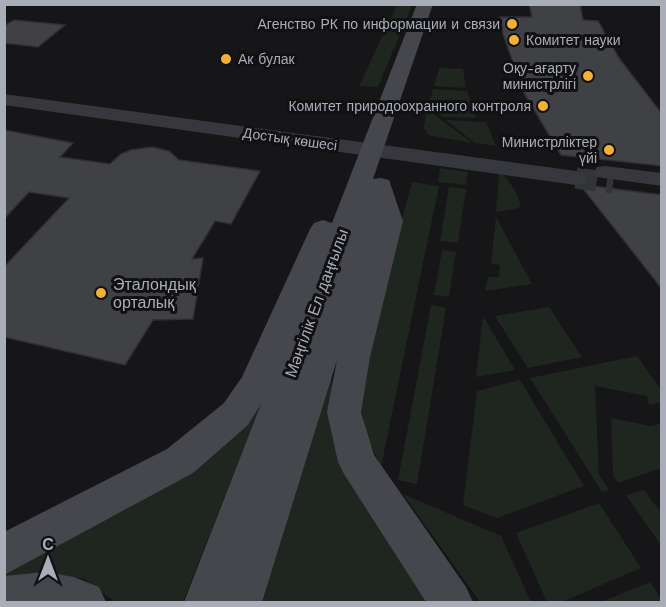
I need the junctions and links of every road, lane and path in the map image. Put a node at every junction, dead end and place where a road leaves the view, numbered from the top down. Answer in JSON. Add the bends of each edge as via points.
{"nodes":[{"id":1,"x":425,"y":4,"type":"edge"},
{"id":2,"x":441,"y":4,"type":"edge"},
{"id":3,"x":4,"y":89,"type":"edge"},
{"id":4,"x":4,"y":99,"type":"edge"},
{"id":5,"x":379,"y":158,"type":"junction"},
{"id":6,"x":572,"y":172,"type":"tunnel mouth"},
{"id":7,"x":662,"y":180,"type":"edge"},
{"id":8,"x":662,"y":190,"type":"edge"},
{"id":9,"x":4,"y":554,"type":"edge"},
{"id":10,"x":4,"y":598,"type":"edge"},
{"id":11,"x":84,"y":603,"type":"edge"},
{"id":12,"x":206,"y":603,"type":"edge"},
{"id":13,"x":240,"y":603,"type":"edge"},
{"id":14,"x":451,"y":603,"type":"edge"}],
"edges":[{"from":1,"to":5,"type":"main road","name":"Мәңгілік Ел даңғылы"},
{"from":2,"to":5,"type":"main road","name":"Мәңгілік Ел даңғылы"},
{"from":3,"to":5,"type":"street","name":"Достық көшесі"},
{"from":4,"to":5,"type":"street","name":"Достық көшесі"},
{"from":5,"to":6,"type":"street","name":"Достық көшесі"},
{"from":5,"to":9,"type":"main road","via":[[327,220],[255,386],[236,414],[180,461]]},
{"from":5,"to":12,"type":"main road","name":"Мәңгілік Ел даңғылы"},
{"from":5,"to":13,"type":"main road","name":"Мәңгілік Ел даңғылы"},
{"from":5,"to":14,"type":"main road","via":[[390,221],[354,357],[345,412],[357,462]]},
{"from":7,"to":8,"type":"street","via":[[609,178]]},
{"from":10,"to":11,"type":"main road","via":[[40,593],[64,595]]}]}
